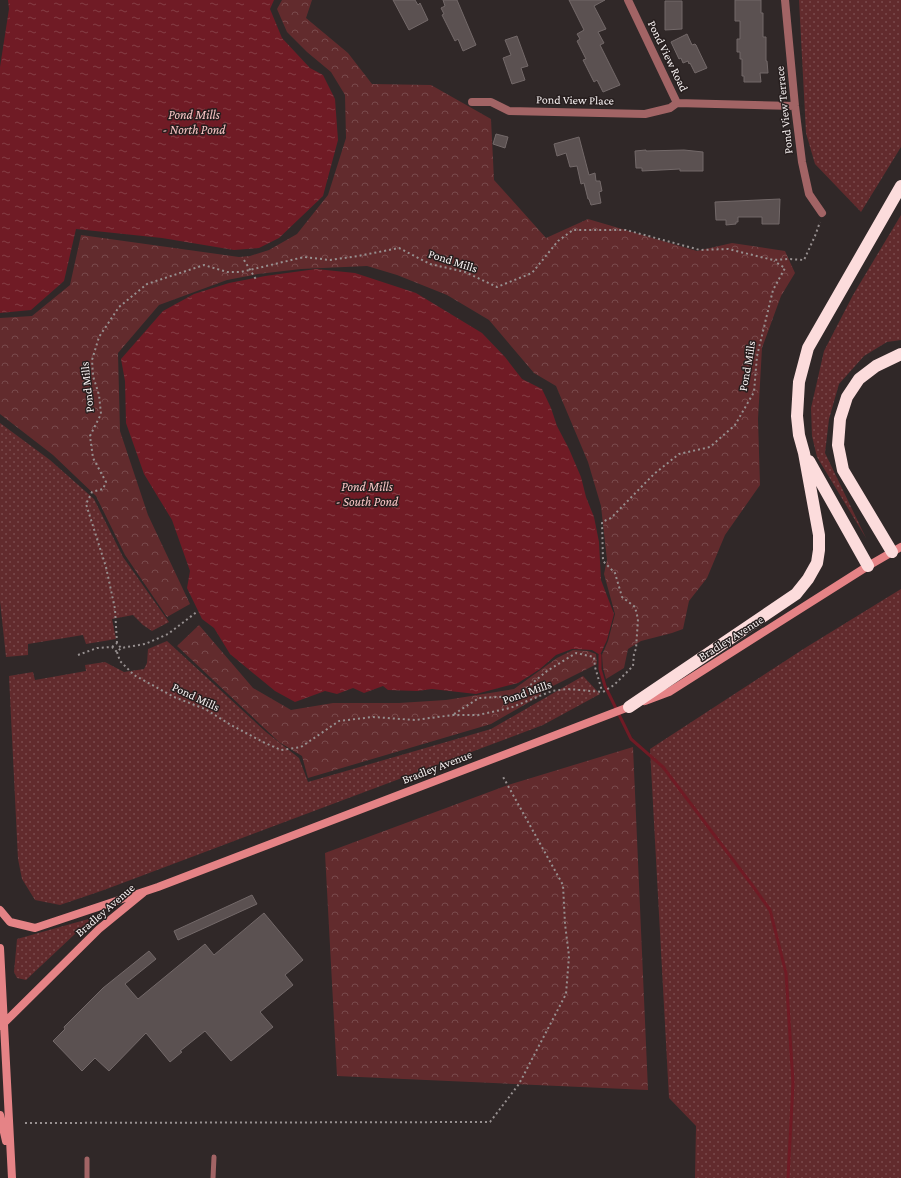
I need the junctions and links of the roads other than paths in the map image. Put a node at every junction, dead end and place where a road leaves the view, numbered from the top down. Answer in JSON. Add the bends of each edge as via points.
{"nodes":[{"id":1,"x":628,"y":0,"type":"edge"},
{"id":2,"x":785,"y":0,"type":"edge"},
{"id":3,"x":472,"y":102,"type":"dead end"},
{"id":4,"x":677,"y":103,"type":"junction"},
{"id":5,"x":794,"y":106,"type":"junction"},
{"id":6,"x":901,"y":186,"type":"edge"},
{"id":7,"x":822,"y":213,"type":"road end"},
{"id":8,"x":901,"y":354,"type":"edge"},
{"id":9,"x":804,"y":453,"type":"junction"},
{"id":10,"x":896,"y":550,"type":"edge"},
{"id":11,"x":868,"y":566,"type":"junction"},
{"id":12,"x":629,"y":707,"type":"junction"},
{"id":13,"x":146,"y":890,"type":"junction"},
{"id":14,"x":0,"y":910,"type":"edge"},
{"id":15,"x":0,"y":948,"type":"edge"},
{"id":16,"x":2,"y":1026,"type":"edge"},
{"id":17,"x":0,"y":1115,"type":"edge"},
{"id":18,"x":214,"y":1157,"type":"dead end"},
{"id":19,"x":87,"y":1159,"type":"dead end"},
{"id":20,"x":11,"y":1162,"type":"junction"},
{"id":21,"x":12,"y":1178,"type":"edge"},
{"id":22,"x":87,"y":1178,"type":"edge"},
{"id":23,"x":213,"y":1178,"type":"edge"}],
"edges":[{"from":1,"to":4,"type":"street","name":"Pond View Road"},
{"from":2,"to":5,"type":"street","name":"Pond View Terrace"},
{"from":3,"to":4,"type":"street","name":"Pond View Place","via":[[491,102],[509,111],[645,114],[670,108]]},
{"from":4,"to":5,"type":"street","name":"Pond View Road"},
{"from":5,"to":7,"type":"street","name":"Pond View Terrace","via":[[809,194]]},
{"from":6,"to":9,"type":"highway","via":[[808,348],[799,382],[797,416]]},
{"from":8,"to":10,"type":"highway","via":[[876,366],[859,379],[847,397],[840,419],[838,445],[843,470]]},
{"from":9,"to":11,"type":"highway"},
{"from":9,"to":12,"type":"highway","via":[[819,550],[817,563],[808,579],[796,594]]},
{"from":10,"to":11,"type":"main road","name":"Bradley Avenue"},
{"from":11,"to":12,"type":"main road","name":"Bradley Avenue","via":[[669,692]]},
{"from":12,"to":13,"type":"main road","name":"Bradley Avenue"},
{"from":13,"to":14,"type":"main road","via":[[35,928],[10,922]]},
{"from":13,"to":16,"type":"main road","name":"Bradley Avenue","via":[[99,929]]},
{"from":15,"to":16,"type":"main road"},
{"from":16,"to":20,"type":"main road"},
{"from":17,"to":20,"type":"main road"},
{"from":18,"to":23,"type":"lane"},
{"from":19,"to":22,"type":"lane"},
{"from":20,"to":21,"type":"main road"}]}
